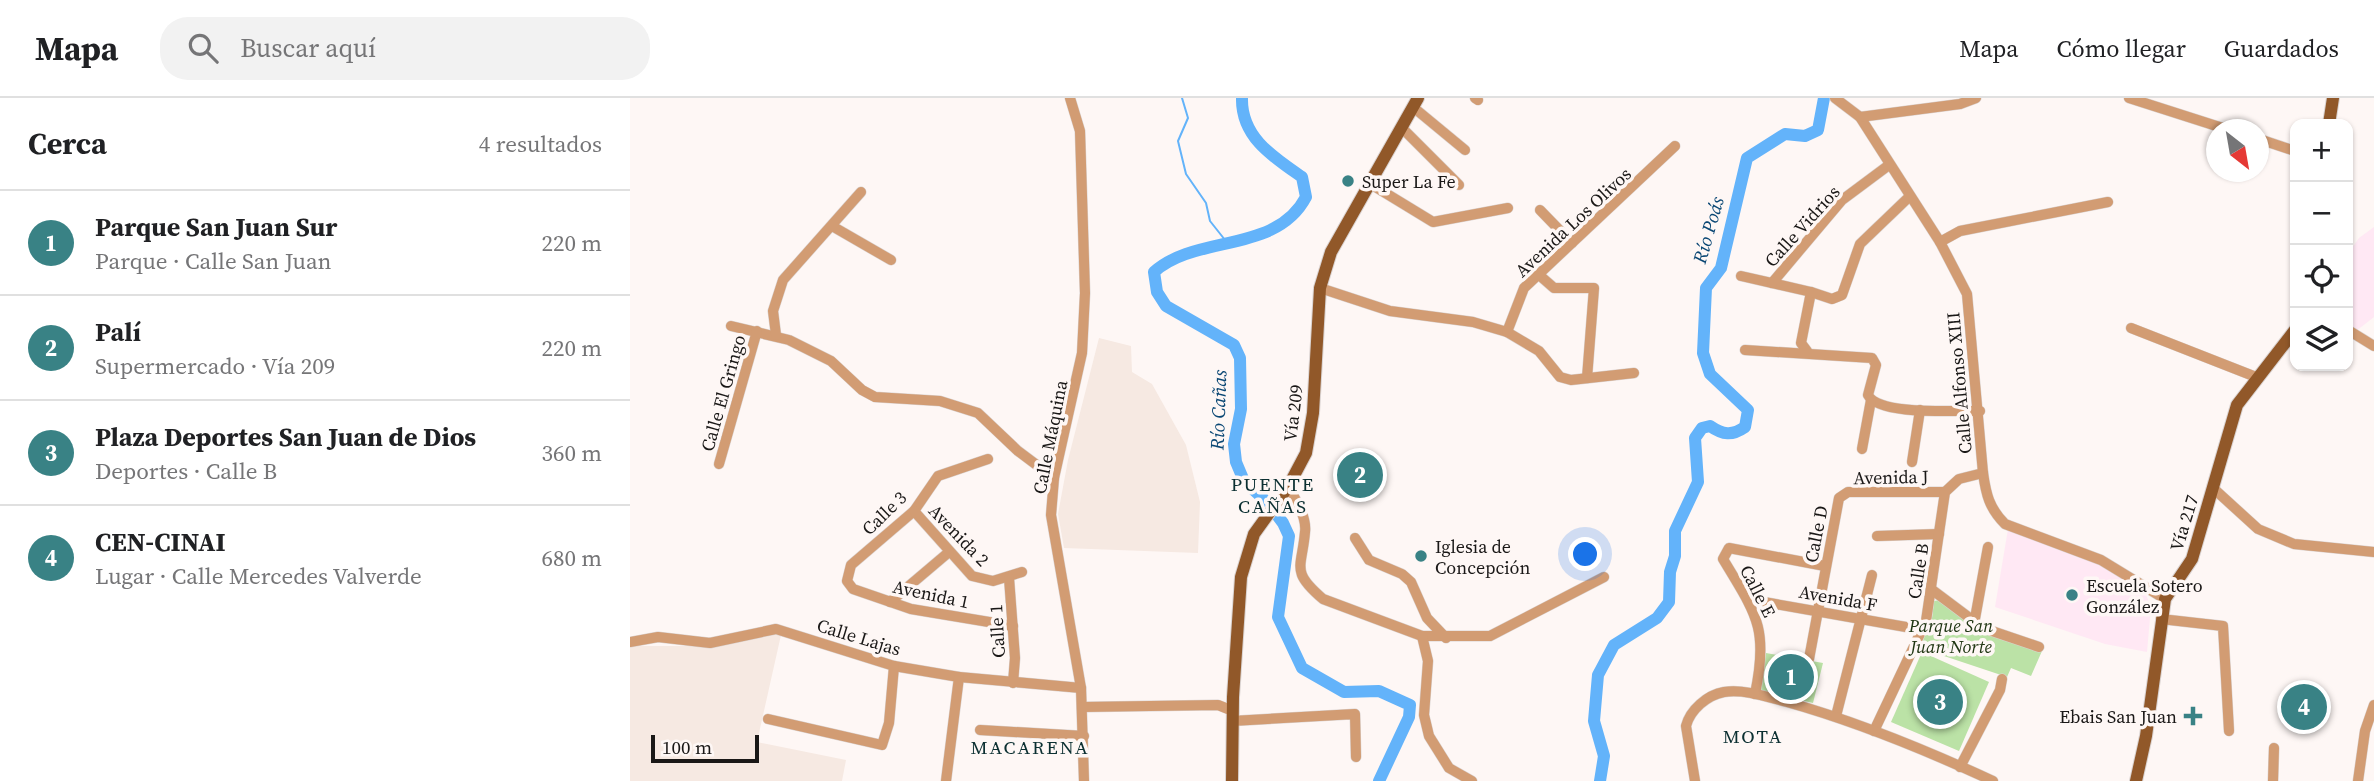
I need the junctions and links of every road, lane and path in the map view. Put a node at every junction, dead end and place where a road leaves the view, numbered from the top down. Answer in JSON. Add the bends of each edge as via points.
{"nodes":[{"id":1,"x":1070,"y":98,"type":"edge"},
{"id":2,"x":1835,"y":98,"type":"edge"},
{"id":3,"x":1976,"y":98,"type":"edge"},
{"id":4,"x":2129,"y":98,"type":"edge"},
{"id":5,"x":2333,"y":98,"type":"edge"},
{"id":6,"x":1412,"y":103,"type":"edge"},
{"id":7,"x":1860,"y":117,"type":"junction"},
{"id":8,"x":2330,"y":119,"type":"edge"},
{"id":9,"x":2206,"y":123,"type":"edge"},
{"id":10,"x":1402,"y":128,"type":"junction"},
{"id":11,"x":2269,"y":142,"type":"edge"},
{"id":12,"x":1675,"y":146,"type":"dead end"},
{"id":13,"x":2290,"y":148,"type":"edge"},
{"id":14,"x":1465,"y":150,"type":"dead end"},
{"id":15,"x":1889,"y":165,"type":"junction"},
{"id":16,"x":1369,"y":183,"type":"junction"},
{"id":17,"x":1459,"y":185,"type":"dead end"},
{"id":18,"x":861,"y":192,"type":"dead end"},
{"id":19,"x":1909,"y":197,"type":"junction"},
{"id":20,"x":2108,"y":202,"type":"dead end"},
{"id":21,"x":1508,"y":208,"type":"dead end"},
{"id":22,"x":1540,"y":210,"type":"dead end"},
{"id":23,"x":832,"y":226,"type":"junction"},
{"id":24,"x":1940,"y":242,"type":"junction"},
{"id":25,"x":1572,"y":243,"type":"junction"},
{"id":26,"x":891,"y":260,"type":"dead end"},
{"id":27,"x":1538,"y":274,"type":"junction"},
{"id":28,"x":1741,"y":276,"type":"dead end"},
{"id":29,"x":1772,"y":283,"type":"junction"},
{"id":30,"x":1320,"y":288,"type":"junction"},
{"id":31,"x":1811,"y":292,"type":"junction"},
{"id":32,"x":731,"y":326,"type":"dead end"},
{"id":33,"x":2132,"y":328,"type":"dead end"},
{"id":34,"x":757,"y":331,"type":"junction"},
{"id":35,"x":1507,"y":332,"type":"junction"},
{"id":36,"x":2353,"y":333,"type":"edge"},
{"id":37,"x":776,"y":335,"type":"junction"},
{"id":38,"x":2290,"y":339,"type":"edge"},
{"id":39,"x":2374,"y":346,"type":"edge"},
{"id":40,"x":1745,"y":350,"type":"dead end"},
{"id":41,"x":1807,"y":351,"type":"junction"},
{"id":42,"x":1634,"y":373,"type":"dead end"},
{"id":43,"x":2256,"y":377,"type":"junction"},
{"id":44,"x":1587,"y":378,"type":"junction"},
{"id":45,"x":1871,"y":400,"type":"junction"},
{"id":46,"x":1920,"y":410,"type":"junction"},
{"id":47,"x":1980,"y":411,"type":"junction"},
{"id":48,"x":1862,"y":449,"type":"dead end"},
{"id":49,"x":988,"y":459,"type":"dead end"},
{"id":50,"x":1912,"y":462,"type":"dead end"},
{"id":51,"x":719,"y":464,"type":"dead end"},
{"id":52,"x":1983,"y":472,"type":"junction"},
{"id":53,"x":1054,"y":478,"type":"junction"},
{"id":54,"x":1288,"y":487,"type":"junction"},
{"id":55,"x":2213,"y":488,"type":"junction"},
{"id":56,"x":1945,"y":492,"type":"junction"},
{"id":57,"x":1839,"y":498,"type":"joint"},
{"id":58,"x":914,"y":511,"type":"junction"},
{"id":59,"x":1939,"y":534,"type":"junction"},
{"id":60,"x":1877,"y":536,"type":"dead end"},
{"id":61,"x":1355,"y":538,"type":"dead end"},
{"id":62,"x":1988,"y":547,"type":"dead end"},
{"id":63,"x":949,"y":552,"type":"junction"},
{"id":64,"x":2374,"y":552,"type":"edge"},
{"id":65,"x":1825,"y":566,"type":"junction"},
{"id":66,"x":1022,"y":572,"type":"dead end"},
{"id":67,"x":1872,"y":575,"type":"dead end"},
{"id":68,"x":1604,"y":577,"type":"dead end"},
{"id":69,"x":1009,"y":578,"type":"junction"},
{"id":70,"x":847,"y":581,"type":"joint"},
{"id":71,"x":1931,"y":589,"type":"junction"},
{"id":72,"x":1747,"y":599,"type":"junction"},
{"id":73,"x":2165,"y":599,"type":"junction"},
{"id":74,"x":890,"y":602,"type":"junction"},
{"id":75,"x":1817,"y":610,"type":"junction"},
{"id":76,"x":1862,"y":617,"type":"junction"},
{"id":77,"x":2161,"y":619,"type":"junction"},
{"id":78,"x":1974,"y":624,"type":"junction"},
{"id":79,"x":1013,"y":626,"type":"junction"},
{"id":80,"x":1923,"y":630,"type":"junction"},
{"id":81,"x":1422,"y":636,"type":"junction"},
{"id":82,"x":1446,"y":638,"type":"junction"},
{"id":83,"x":631,"y":639,"type":"edge"},
{"id":84,"x":2039,"y":647,"type":"dead end"},
{"id":85,"x":1810,"y":659,"type":"dead end"},
{"id":86,"x":894,"y":666,"type":"junction"},
{"id":87,"x":959,"y":677,"type":"junction"},
{"id":88,"x":2002,"y":679,"type":"dead end"},
{"id":89,"x":1013,"y":683,"type":"junction"},
{"id":90,"x":1081,"y":688,"type":"junction"},
{"id":91,"x":1755,"y":694,"type":"junction"},
{"id":92,"x":2374,"y":705,"type":"edge"},
{"id":93,"x":1083,"y":707,"type":"junction"},
{"id":94,"x":1232,"y":716,"type":"junction"},
{"id":95,"x":1836,"y":716,"type":"junction"},
{"id":96,"x":768,"y":719,"type":"dead end"},
{"id":97,"x":980,"y":730,"type":"dead end"},
{"id":98,"x":1874,"y":731,"type":"junction"},
{"id":99,"x":2229,"y":731,"type":"dead end"},
{"id":100,"x":1084,"y":736,"type":"junction"},
{"id":101,"x":2274,"y":748,"type":"dead end"},
{"id":102,"x":1356,"y":757,"type":"dead end"},
{"id":103,"x":1960,"y":766,"type":"junction"},
{"id":104,"x":946,"y":781,"type":"edge"},
{"id":105,"x":1084,"y":781,"type":"edge"},
{"id":106,"x":1232,"y":781,"type":"edge"},
{"id":107,"x":1472,"y":781,"type":"edge"},
{"id":108,"x":1695,"y":781,"type":"edge"},
{"id":109,"x":1993,"y":781,"type":"edge"},
{"id":110,"x":2136,"y":781,"type":"edge"},
{"id":111,"x":2273,"y":781,"type":"edge"},
{"id":112,"x":2358,"y":781,"type":"edge"}],
"edges":[{"from":1,"to":53,"type":"street","name":"Calle Máquina","via":[[1080,131],[1085,293],[1082,353]]},
{"from":2,"to":7,"type":"street","name":"Calle Alfonso XIII"},
{"from":3,"to":7,"type":"street"},
{"from":4,"to":9,"type":"street"},
{"from":5,"to":8,"type":"main road"},
{"from":6,"to":10,"type":"main road","name":"Vía 209"},
{"from":6,"to":14,"type":"street"},
{"from":7,"to":15,"type":"street","name":"Calle Alfonso XIII"},
{"from":10,"to":16,"type":"main road","name":"Vía 209"},
{"from":10,"to":17,"type":"street"},
{"from":11,"to":13,"type":"street"},
{"from":12,"to":25,"type":"street","name":"Avenida Los Olivos"},
{"from":15,"to":19,"type":"street","name":"Calle Alfonso XIII"},
{"from":15,"to":29,"type":"street","name":"Calle Vidrios","via":[[1842,200]]},
{"from":16,"to":21,"type":"street","via":[[1433,222]]},
{"from":16,"to":30,"type":"main road","name":"Vía 209","via":[[1331,252]]},
{"from":18,"to":23,"type":"street"},
{"from":19,"to":24,"type":"street","name":"Calle Alfonso XIII"},
{"from":19,"to":31,"type":"street","via":[[1860,244],[1842,295],[1832,299]]},
{"from":20,"to":24,"type":"street","via":[[1960,231]]},
{"from":22,"to":25,"type":"street"},
{"from":23,"to":26,"type":"street"},
{"from":23,"to":37,"type":"street","via":[[783,280],[773,311]]},
{"from":24,"to":47,"type":"street","name":"Calle Alfonso XIII","via":[[1967,294]]},
{"from":25,"to":27,"type":"street","name":"Avenida Los Olivos"},
{"from":27,"to":35,"type":"street","name":"Avenida Los Olivos","via":[[1524,288]]},
{"from":27,"to":44,"type":"street","via":[[1554,288],[1594,288]]},
{"from":28,"to":29,"type":"street"},
{"from":29,"to":31,"type":"street"},
{"from":30,"to":35,"type":"street","via":[[1390,311],[1473,322]]},
{"from":30,"to":54,"type":"main road","name":"Vía 209","via":[[1313,412],[1306,453]]},
{"from":31,"to":41,"type":"street","via":[[1801,343]]},
{"from":32,"to":34,"type":"street"},
{"from":33,"to":43,"type":"street"},
{"from":34,"to":37,"type":"street"},
{"from":34,"to":51,"type":"street","name":"Calle El Gringo"},
{"from":35,"to":44,"type":"street","via":[[1539,351],[1560,377]]},
{"from":36,"to":39,"type":"street"},
{"from":37,"to":53,"type":"street","via":[[831,361],[875,397],[940,401],[978,414]]},
{"from":38,"to":43,"type":"main road","name":"Vía 217"},
{"from":40,"to":41,"type":"street"},
{"from":41,"to":45,"type":"street","via":[[1872,358],[1877,365],[1868,395]]},
{"from":42,"to":44,"type":"street"},
{"from":43,"to":55,"type":"main road","name":"Vía 217","via":[[2237,405]]},
{"from":45,"to":46,"type":"street"},
{"from":45,"to":48,"type":"street"},
{"from":46,"to":47,"type":"street"},
{"from":46,"to":50,"type":"street"},
{"from":47,"to":52,"type":"street","name":"Calle Alfonso XIII"},
{"from":49,"to":58,"type":"street","name":"Calle 3","via":[[938,476]]},
{"from":52,"to":56,"type":"street","via":[[1959,478]]},
{"from":52,"to":73,"type":"street","name":"Calle Alfonso XIII","via":[[1987,499],[2005,523],[2101,561]]},
{"from":53,"to":90,"type":"street","name":"Calle Máquina","via":[[1051,515]]},
{"from":54,"to":81,"type":"street","via":[[1298,501],[1306,530],[1300,570],[1311,588],[1324,599]]},
{"from":54,"to":94,"type":"main road","name":"Vía 209","via":[[1254,534],[1241,577]]},
{"from":55,"to":64,"type":"street","via":[[2258,529],[2294,544]]},
{"from":55,"to":73,"type":"main road","name":"Vía 217","via":[[2192,559]]},
{"from":56,"to":57,"type":"street","name":"Avenida J","via":[[1849,492]]},
{"from":56,"to":59,"type":"street","name":"Calle B"},
{"from":57,"to":65,"type":"street","name":"Calle D"},
{"from":58,"to":63,"type":"street","name":"Avenida 2"},
{"from":58,"to":70,"type":"street","name":"Calle 3","via":[[851,565]]},
{"from":59,"to":60,"type":"street"},
{"from":59,"to":71,"type":"street","name":"Calle B"},
{"from":61,"to":82,"type":"street","via":[[1369,560],[1410,582],[1427,618]]},
{"from":62,"to":78,"type":"street"},
{"from":63,"to":69,"type":"street","name":"Avenida 2","via":[[980,579]]},
{"from":63,"to":74,"type":"street"},
{"from":65,"to":72,"type":"street","name":"Calle E","via":[[1730,548],[1723,559]]},
{"from":65,"to":75,"type":"street","name":"Calle D"},
{"from":66,"to":69,"type":"street","name":"Avenida 2"},
{"from":67,"to":76,"type":"street"},
{"from":68,"to":82,"type":"street","via":[[1490,636]]},
{"from":69,"to":79,"type":"street","name":"Calle 1"},
{"from":70,"to":74,"type":"street","name":"Avenida 1","via":[[853,589]]},
{"from":71,"to":78,"type":"street"},
{"from":71,"to":80,"type":"street","name":"Calle B"},
{"from":72,"to":75,"type":"street","name":"Avenida F"},
{"from":72,"to":91,"type":"street","name":"Calle E","via":[[1763,648]]},
{"from":73,"to":77,"type":"main road","name":"Vía 217"},
{"from":74,"to":79,"type":"street","name":"Avenida 1"},
{"from":75,"to":76,"type":"street","name":"Avenida F"},
{"from":75,"to":85,"type":"street","name":"Calle D"},
{"from":76,"to":80,"type":"street","name":"Avenida F"},
{"from":76,"to":95,"type":"street"},
{"from":77,"to":99,"type":"street","via":[[2223,626]]},
{"from":77,"to":110,"type":"main road","name":"Vía 217"},
{"from":78,"to":84,"type":"street"},
{"from":79,"to":89,"type":"street","name":"Calle 1"},
{"from":80,"to":98,"type":"street","name":"Calle B"},
{"from":81,"to":82,"type":"street"},
{"from":81,"to":107,"type":"street","via":[[1428,661],[1423,700],[1429,736],[1449,768]]},
{"from":83,"to":86,"type":"street","name":"Calle Lajas","via":[[710,643],[776,629]]},
{"from":86,"to":87,"type":"street","name":"Calle Lajas"},
{"from":86,"to":96,"type":"street","via":[[889,723],[882,745]]},
{"from":87,"to":89,"type":"street","name":"Calle Lajas"},
{"from":87,"to":104,"type":"street"},
{"from":88,"to":103,"type":"street"},
{"from":89,"to":90,"type":"street","name":"Calle Lajas"},
{"from":90,"to":93,"type":"street","name":"Calle Máquina"},
{"from":91,"to":95,"type":"street"},
{"from":91,"to":108,"type":"street","via":[[1722,692],[1707,699],[1688,718]]},
{"from":92,"to":112,"type":"street"},
{"from":93,"to":94,"type":"street","via":[[1218,705]]},
{"from":93,"to":100,"type":"street","name":"Calle Máquina"},
{"from":94,"to":102,"type":"street","via":[[1355,714]]},
{"from":94,"to":106,"type":"main road","name":"Vía 209"},
{"from":95,"to":98,"type":"street"},
{"from":97,"to":100,"type":"street"},
{"from":98,"to":103,"type":"street"},
{"from":100,"to":105,"type":"street","name":"Calle Máquina"},
{"from":101,"to":111,"type":"street"},
{"from":103,"to":109,"type":"street"}]}
